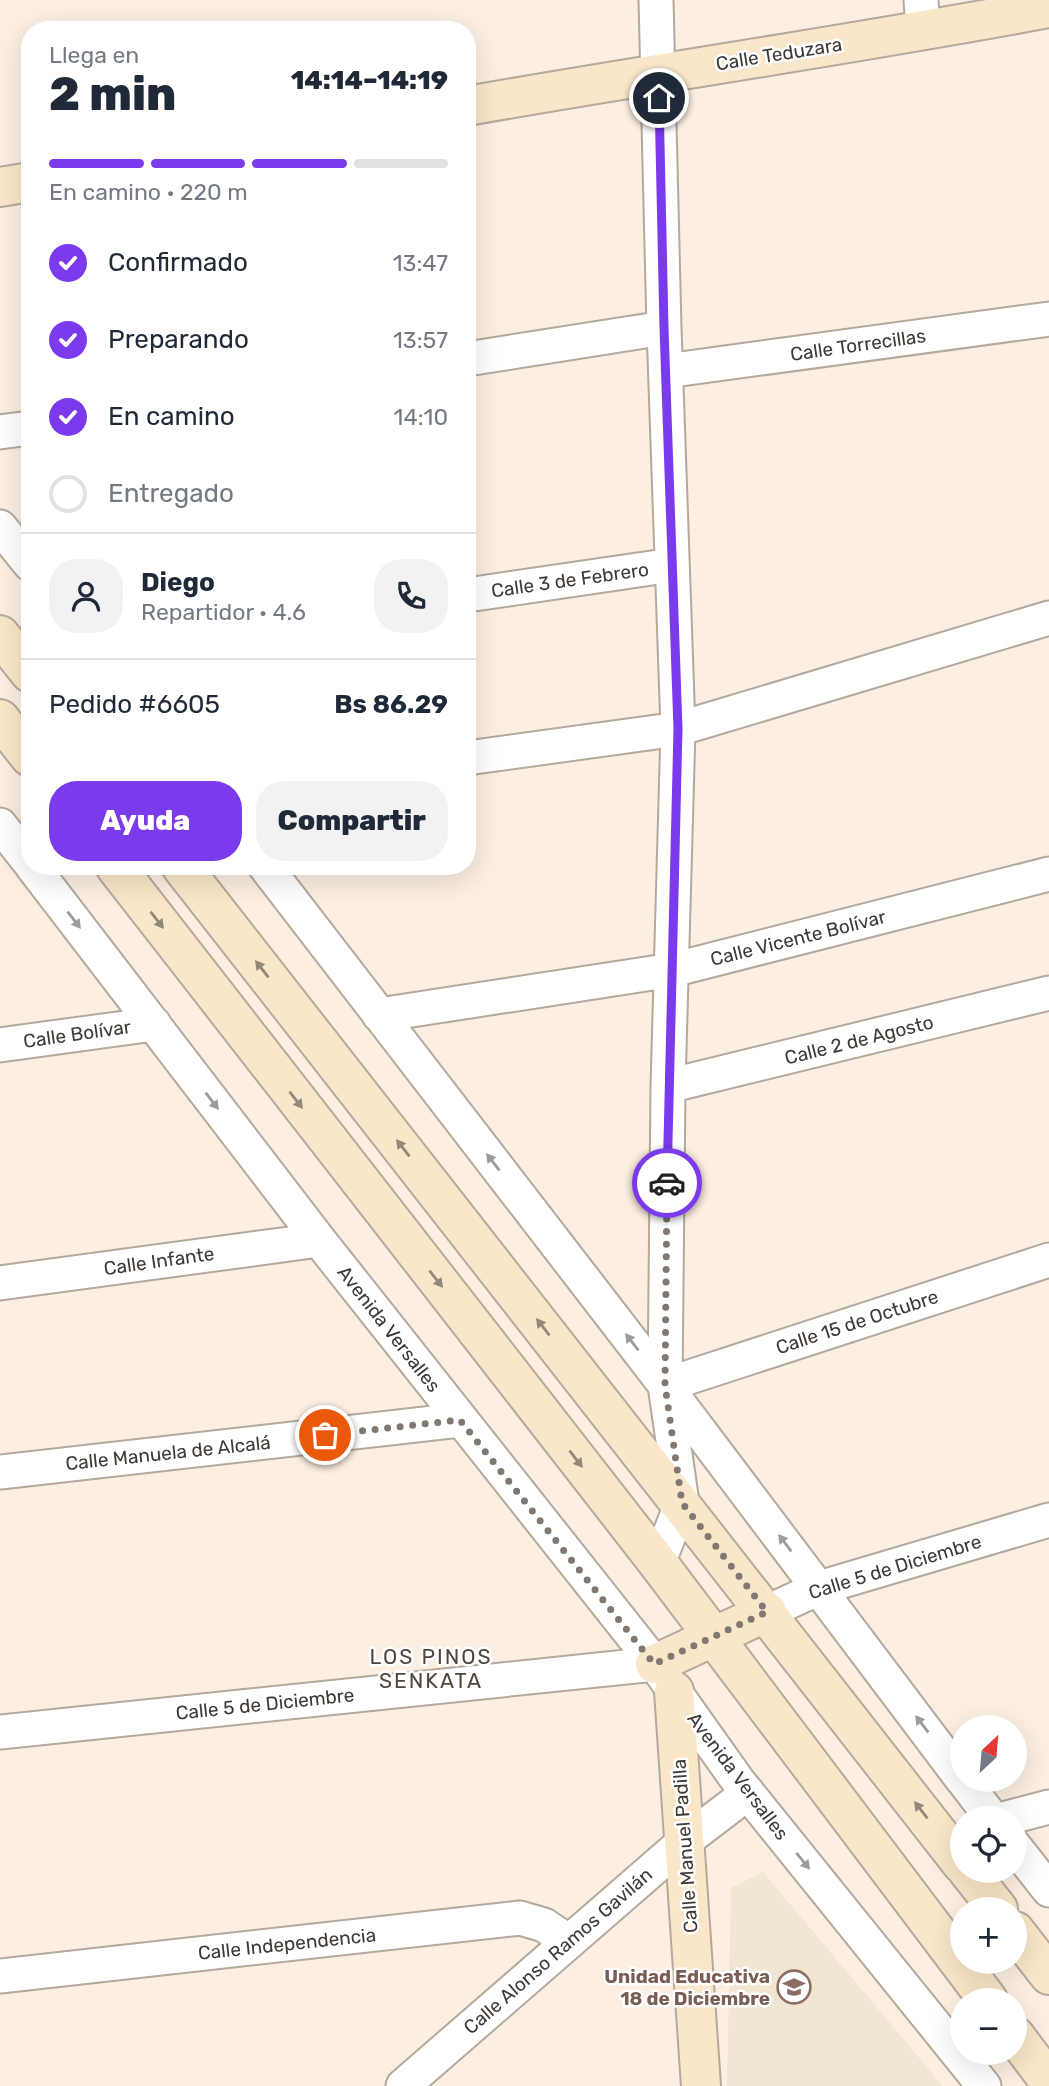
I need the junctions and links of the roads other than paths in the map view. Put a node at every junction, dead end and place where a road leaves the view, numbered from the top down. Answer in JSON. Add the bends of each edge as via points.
{"nodes":[{"id":1,"x":656,"y":0,"type":"edge"},
{"id":2,"x":1049,"y":8,"type":"edge"},
{"id":3,"x":922,"y":16,"type":"edge"},
{"id":4,"x":659,"y":72,"type":"junction"},
{"id":5,"x":476,"y":104,"type":"edge"},
{"id":6,"x":21,"y":184,"type":"edge"},
{"id":7,"x":0,"y":187,"type":"edge"},
{"id":8,"x":1049,"y":319,"type":"edge"},
{"id":9,"x":664,"y":328,"type":"junction"},
{"id":10,"x":476,"y":358,"type":"edge"},
{"id":11,"x":666,"y":371,"type":"junction"},
{"id":12,"x":21,"y":429,"type":"edge"},
{"id":13,"x":0,"y":432,"type":"edge"},
{"id":14,"x":0,"y":527,"type":"edge"},
{"id":15,"x":21,"y":553,"type":"edge"},
{"id":16,"x":672,"y":565,"type":"junction"},
{"id":17,"x":476,"y":594,"type":"edge"},
{"id":18,"x":1049,"y":618,"type":"edge"},
{"id":19,"x":0,"y":635,"type":"edge"},
{"id":20,"x":21,"y":662,"type":"edge"},
{"id":21,"x":0,"y":719,"type":"edge"},
{"id":22,"x":678,"y":729,"type":"junction"},
{"id":23,"x":21,"y":746,"type":"edge"},
{"id":24,"x":476,"y":757,"type":"edge"},
{"id":25,"x":0,"y":825,"type":"edge"},
{"id":26,"x":21,"y":852,"type":"edge"},
{"id":27,"x":1049,"y":874,"type":"edge"},
{"id":28,"x":39,"y":875,"type":"edge"},
{"id":29,"x":122,"y":875,"type":"edge"},
{"id":30,"x":188,"y":875,"type":"edge"},
{"id":31,"x":272,"y":875,"type":"edge"},
{"id":32,"x":672,"y":970,"type":"junction"},
{"id":33,"x":1049,"y":993,"type":"edge"},
{"id":34,"x":379,"y":1015,"type":"junction"},
{"id":35,"x":154,"y":1024,"type":"junction"},
{"id":36,"x":0,"y":1045,"type":"edge"},
{"id":37,"x":668,"y":1086,"type":"junction"},
{"id":38,"x":319,"y":1240,"type":"junction"},
{"id":39,"x":1049,"y":1260,"type":"edge"},
{"id":40,"x":0,"y":1283,"type":"edge"},
{"id":41,"x":665,"y":1385,"type":"junction"},
{"id":42,"x":460,"y":1420,"type":"junction"},
{"id":43,"x":0,"y":1472,"type":"edge"},
{"id":44,"x":682,"y":1503,"type":"junction"},
{"id":45,"x":1049,"y":1520,"type":"edge"},
{"id":46,"x":657,"y":1563,"type":"junction"},
{"id":47,"x":819,"y":1588,"type":"junction"},
{"id":48,"x":767,"y":1612,"type":"junction"},
{"id":49,"x":713,"y":1637,"type":"junction"},
{"id":50,"x":664,"y":1677,"type":"junction"},
{"id":51,"x":0,"y":1732,"type":"edge"},
{"id":52,"x":950,"y":1762,"type":"edge"},
{"id":53,"x":748,"y":1793,"type":"junction"},
{"id":54,"x":1049,"y":1807,"type":"edge"},
{"id":55,"x":1027,"y":1813,"type":"edge"},
{"id":56,"x":685,"y":1842,"type":"junction"},
{"id":57,"x":950,"y":1848,"type":"edge"},
{"id":58,"x":1027,"y":1862,"type":"edge"},
{"id":59,"x":977,"y":1883,"type":"edge"},
{"id":60,"x":1049,"y":1890,"type":"edge"},
{"id":61,"x":989,"y":1897,"type":"edge"},
{"id":62,"x":569,"y":1942,"type":"junction"},
{"id":63,"x":1027,"y":1947,"type":"edge"},
{"id":64,"x":1049,"y":1975,"type":"edge"},
{"id":65,"x":0,"y":1976,"type":"edge"},
{"id":66,"x":979,"y":1988,"type":"edge"},
{"id":67,"x":1027,"y":2052,"type":"edge"},
{"id":68,"x":1049,"y":2081,"type":"edge"},
{"id":69,"x":403,"y":2086,"type":"edge"},
{"id":70,"x":701,"y":2086,"type":"edge"},
{"id":71,"x":984,"y":2086,"type":"edge"}],
"edges":[{"from":1,"to":4,"type":"street"},
{"from":2,"to":3,"type":"street","name":"Calle Teduzara"},
{"from":3,"to":4,"type":"street","name":"Calle Teduzara"},
{"from":4,"to":5,"type":"street","name":"Calle Teduzara"},
{"from":4,"to":9,"type":"street"},
{"from":6,"to":7,"type":"street"},
{"from":8,"to":11,"type":"street","name":"Calle Torrecillas"},
{"from":9,"to":10,"type":"street"},
{"from":9,"to":11,"type":"street"},
{"from":11,"to":16,"type":"street"},
{"from":12,"to":13,"type":"street"},
{"from":14,"to":15,"type":"street"},
{"from":16,"to":17,"type":"street","name":"Calle 3 de Febrero"},
{"from":16,"to":22,"type":"street"},
{"from":18,"to":22,"type":"street"},
{"from":19,"to":20,"type":"street"},
{"from":21,"to":23,"type":"street"},
{"from":22,"to":24,"type":"street"},
{"from":22,"to":32,"type":"street"},
{"from":25,"to":26,"type":"street","name":"Avenida Versalles"},
{"from":27,"to":32,"type":"street","name":"Calle Vicente Bolívar"},
{"from":28,"to":35,"type":"street","name":"Avenida Versalles","one_way":true},
{"from":29,"to":46,"type":"street","one_way":true},
{"from":44,"to":30,"type":"street","one_way":true},
{"from":31,"to":34,"type":"street"},
{"from":32,"to":34,"type":"street","name":"Calle Vicente Bolívar"},
{"from":32,"to":37,"type":"street"},
{"from":33,"to":37,"type":"street","name":"Calle 2 de Agosto"},
{"from":41,"to":34,"type":"street","one_way":true},
{"from":35,"to":36,"type":"street","name":"Calle Bolívar"},
{"from":35,"to":38,"type":"street","name":"Avenida Versalles","one_way":true},
{"from":37,"to":41,"type":"street"},
{"from":38,"to":40,"type":"street","name":"Calle Infante"},
{"from":38,"to":42,"type":"street","name":"Avenida Versalles"},
{"from":39,"to":41,"type":"street","name":"Calle 15 de Octubre"},
{"from":41,"to":44,"type":"street"},
{"from":47,"to":41,"type":"street","one_way":true},
{"from":42,"to":43,"type":"street","name":"Calle Manuela de Alcalá"},
{"from":42,"to":50,"type":"street","name":"Avenida Versalles"},
{"from":44,"to":46,"type":"street"},
{"from":44,"to":48,"type":"street"},
{"from":45,"to":47,"type":"street","name":"Calle 5 de Diciembre"},
{"from":46,"to":49,"type":"street"},
{"from":47,"to":48,"type":"street","name":"Calle 5 de Diciembre"},
{"from":52,"to":47,"type":"street","one_way":true},
{"from":48,"to":49,"type":"street","name":"Calle 5 de Diciembre"},
{"from":57,"to":48,"type":"street","one_way":true},
{"from":49,"to":50,"type":"street","name":"Calle 5 de Diciembre"},
{"from":49,"to":66,"type":"street"},
{"from":50,"to":51,"type":"street","name":"Calle 5 de Diciembre"},
{"from":50,"to":53,"type":"street","name":"Avenida Versalles"},
{"from":50,"to":56,"type":"street","name":"Calle Manuel Padilla"},
{"from":53,"to":56,"type":"street","name":"Calle Alonso Ramos Gavilán"},
{"from":53,"to":71,"type":"street","name":"Avenida Versalles","one_way":true},
{"from":54,"to":55,"type":"street"},
{"from":56,"to":62,"type":"street","name":"Calle Alonso Ramos Gavilán"},
{"from":56,"to":70,"type":"street","name":"Calle Manuel Padilla"},
{"from":58,"to":60,"type":"street"},
{"from":59,"to":61,"type":"street"},
{"from":62,"to":65,"type":"street","name":"Calle Independencia","via":[[520,1918]]},
{"from":62,"to":69,"type":"street","name":"Calle Alonso Ramos Gavilán"},
{"from":63,"to":64,"type":"street"},
{"from":67,"to":68,"type":"street"}]}
